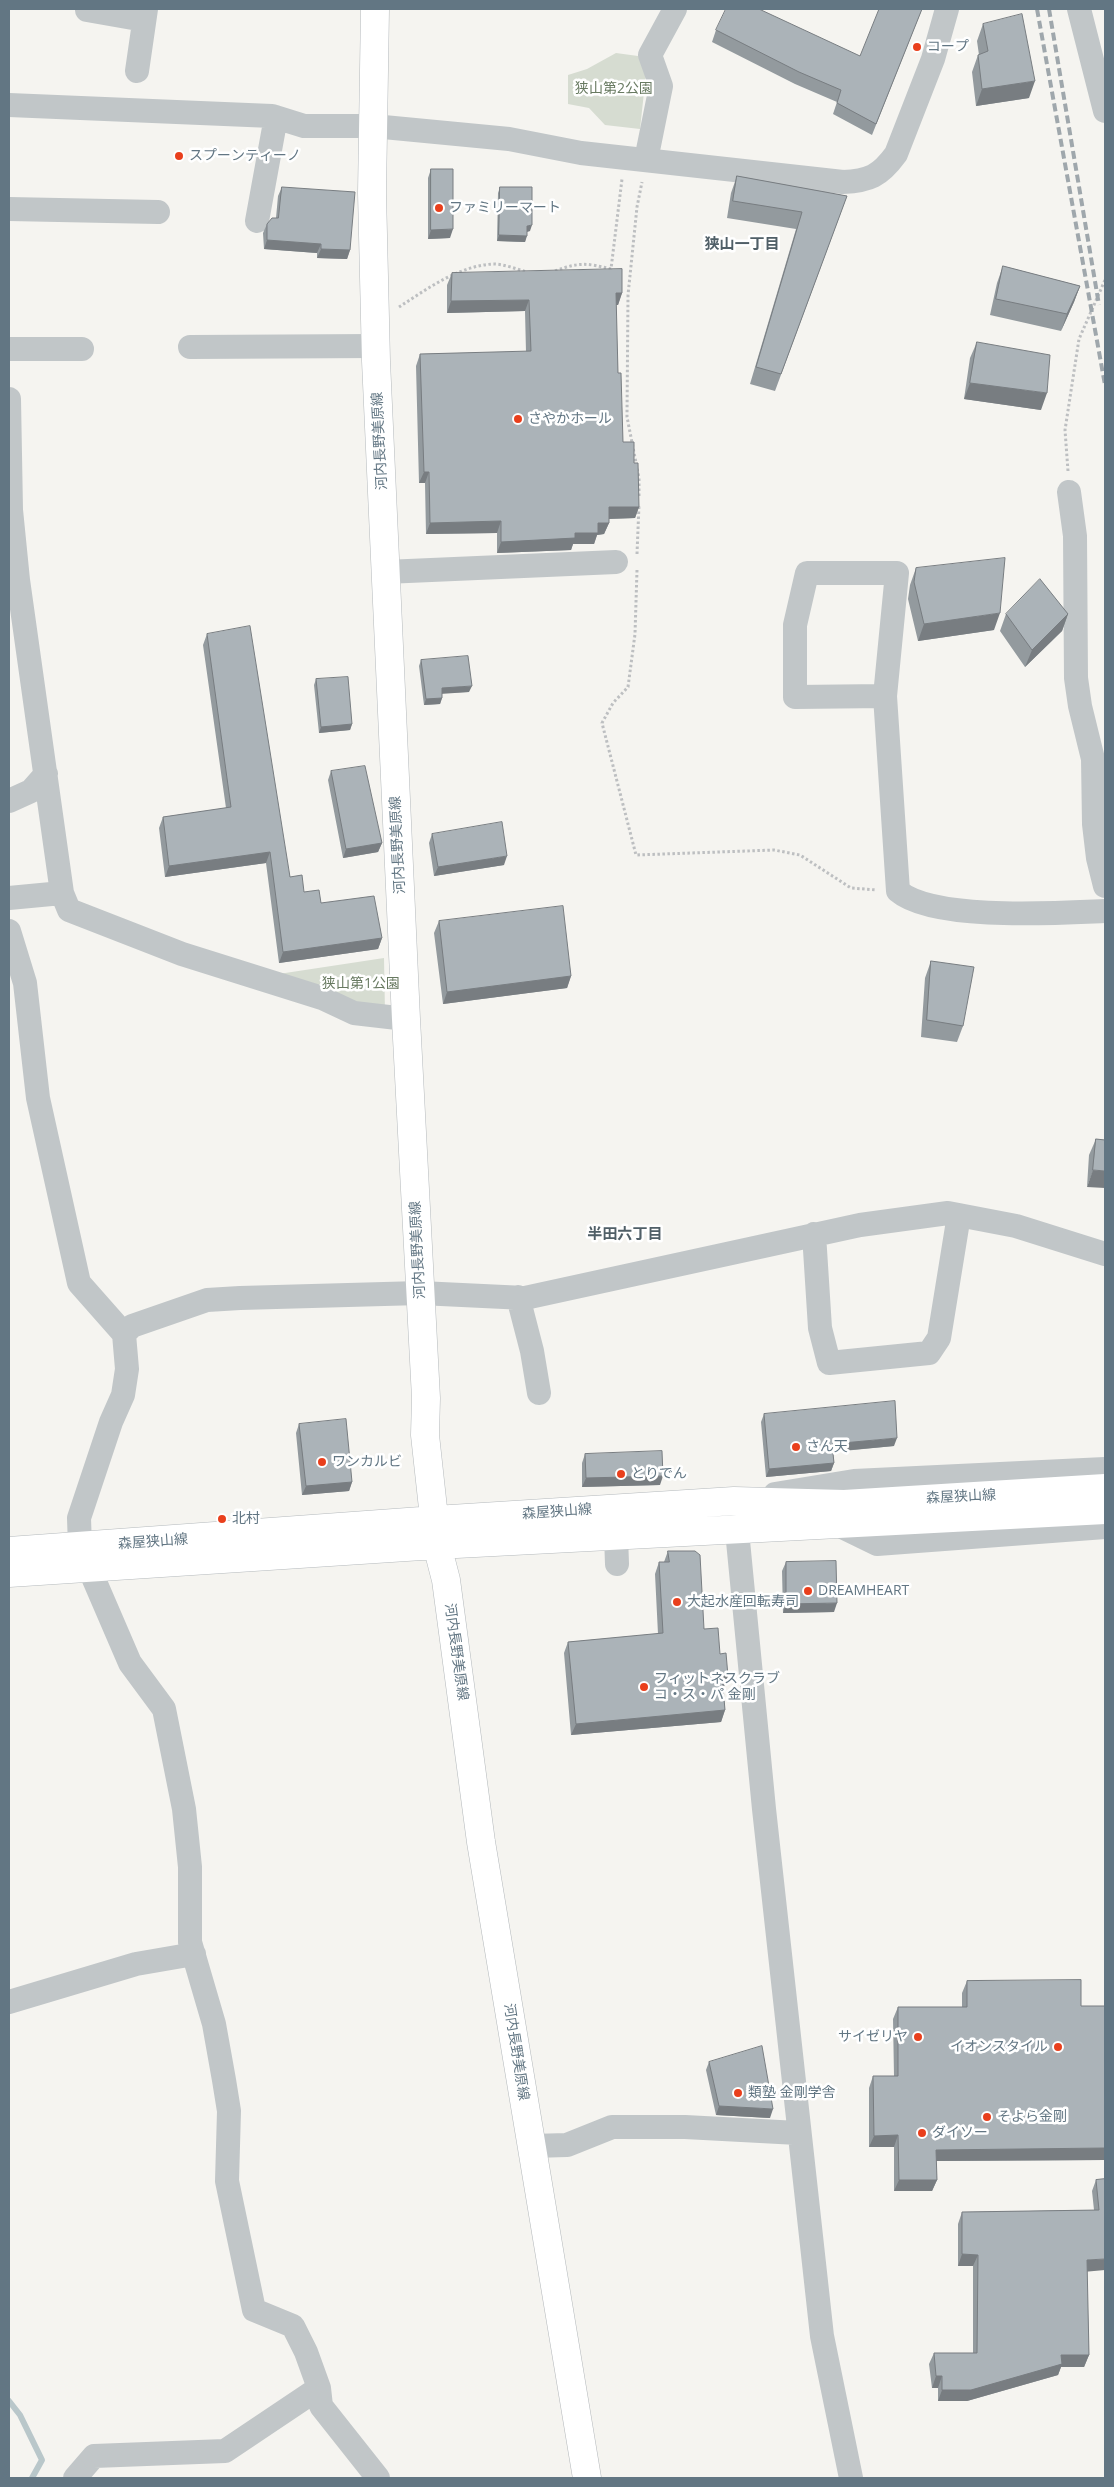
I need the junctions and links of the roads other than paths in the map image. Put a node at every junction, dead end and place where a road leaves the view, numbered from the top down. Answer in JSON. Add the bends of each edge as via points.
{"nodes":[{"id":1,"x":375,"y":9,"type":"edge"},
{"id":2,"x":675,"y":9,"type":"edge"},
{"id":3,"x":947,"y":9,"type":"edge"},
{"id":4,"x":1079,"y":9,"type":"edge"},
{"id":5,"x":87,"y":10,"type":"dead end"},
{"id":6,"x":145,"y":14,"type":"edge"},
{"id":7,"x":137,"y":71,"type":"dead end"},
{"id":8,"x":9,"y":105,"type":"edge"},
{"id":9,"x":1105,"y":111,"type":"edge"},
{"id":10,"x":276,"y":118,"type":"junction"},
{"id":11,"x":373,"y":126,"type":"junction"},
{"id":12,"x":635,"y":159,"type":"junction"},
{"id":13,"x":9,"y":209,"type":"edge"},
{"id":14,"x":158,"y":212,"type":"dead end"},
{"id":15,"x":257,"y":221,"type":"dead end"},
{"id":16,"x":375,"y":346,"type":"junction"},
{"id":17,"x":190,"y":347,"type":"dead end"},
{"id":18,"x":9,"y":349,"type":"edge"},
{"id":19,"x":82,"y":349,"type":"dead end"},
{"id":20,"x":9,"y":400,"type":"edge"},
{"id":21,"x":1069,"y":492,"type":"road end"},
{"id":22,"x":630,"y":562,"type":"road end"},
{"id":23,"x":385,"y":572,"type":"junction"},
{"id":24,"x":13,"y":580,"type":"edge"},
{"id":25,"x":885,"y":696,"type":"junction"},
{"id":26,"x":46,"y":774,"type":"junction"},
{"id":27,"x":9,"y":801,"type":"edge"},
{"id":28,"x":1105,"y":886,"type":"edge"},
{"id":29,"x":62,"y":893,"type":"junction"},
{"id":30,"x":9,"y":898,"type":"edge"},
{"id":31,"x":1105,"y":911,"type":"edge"},
{"id":32,"x":9,"y":931,"type":"edge"},
{"id":33,"x":406,"y":1018,"type":"junction"},
{"id":34,"x":959,"y":1215,"type":"junction"},
{"id":35,"x":814,"y":1234,"type":"junction"},
{"id":36,"x":1105,"y":1254,"type":"edge"},
{"id":37,"x":420,"y":1293,"type":"junction"},
{"id":38,"x":518,"y":1298,"type":"junction"},
{"id":39,"x":124,"y":1334,"type":"junction"},
{"id":40,"x":539,"y":1393,"type":"dead end"},
{"id":41,"x":1105,"y":1469,"type":"edge"},
{"id":42,"x":1105,"y":1488,"type":"edge"},
{"id":43,"x":734,"y":1501,"type":"junction"},
{"id":44,"x":1105,"y":1510,"type":"edge"},
{"id":45,"x":838,"y":1525,"type":"junction"},
{"id":46,"x":1105,"y":1527,"type":"edge"},
{"id":47,"x":737,"y":1531,"type":"junction"},
{"id":48,"x":436,"y":1532,"type":"junction"},
{"id":49,"x":616,"y":1536,"type":"junction"},
{"id":50,"x":9,"y":1551,"type":"edge"},
{"id":51,"x":85,"y":1558,"type":"junction"},
{"id":52,"x":617,"y":1564,"type":"dead end"},
{"id":53,"x":9,"y":1573,"type":"edge"},
{"id":54,"x":194,"y":1954,"type":"junction"},
{"id":55,"x":9,"y":2002,"type":"edge"},
{"id":56,"x":798,"y":2132,"type":"junction"},
{"id":57,"x":532,"y":2146,"type":"junction"},
{"id":58,"x":319,"y":2388,"type":"junction"},
{"id":59,"x":75,"y":2478,"type":"edge"},
{"id":60,"x":378,"y":2478,"type":"edge"},
{"id":61,"x":587,"y":2478,"type":"edge"},
{"id":62,"x":851,"y":2478,"type":"edge"}],
"edges":[{"from":1,"to":11,"type":"main road","name":"河内長野美原線"},
{"from":2,"to":12,"type":"street","via":[[650,55],[661,86]]},
{"from":3,"to":12,"type":"street","via":[[933,59],[896,154],[875,176],[843,182]]},
{"from":4,"to":9,"type":"street"},
{"from":5,"to":6,"type":"street"},
{"from":6,"to":7,"type":"street"},
{"from":8,"to":10,"type":"street"},
{"from":10,"to":11,"type":"street","via":[[304,126]]},
{"from":10,"to":15,"type":"street"},
{"from":11,"to":12,"type":"street","via":[[509,140]]},
{"from":11,"to":16,"type":"main road","name":"河内長野美原線"},
{"from":13,"to":14,"type":"street"},
{"from":16,"to":17,"type":"street"},
{"from":16,"to":23,"type":"main road","name":"河内長野美原線"},
{"from":18,"to":19,"type":"street"},
{"from":20,"to":24,"type":"street"},
{"from":21,"to":28,"type":"street","via":[[1075,536],[1076,678],[1093,759],[1094,824]]},
{"from":22,"to":23,"type":"street"},
{"from":23,"to":33,"type":"main road","name":"河内長野美原線"},
{"from":24,"to":26,"type":"street"},
{"from":25,"to":25,"type":"street","via":[[898,573],[807,573],[795,625],[795,697]]},
{"from":25,"to":31,"type":"street","via":[[898,892],[908,900],[961,912]]},
{"from":26,"to":27,"type":"street","via":[[31,791]]},
{"from":26,"to":29,"type":"street"},
{"from":29,"to":30,"type":"street"},
{"from":29,"to":33,"type":"street","via":[[69,910],[182,954],[322,998],[354,1014]]},
{"from":32,"to":39,"type":"street","via":[[25,983],[38,1098],[79,1283]]},
{"from":33,"to":37,"type":"main road","name":"河内長野美原線"},
{"from":34,"to":35,"type":"street","via":[[948,1213],[904,1218]]},
{"from":34,"to":35,"type":"street","via":[[939,1338],[929,1353],[829,1362],[820,1328]]},
{"from":34,"to":36,"type":"street","via":[[1016,1226]]},
{"from":35,"to":38,"type":"street"},
{"from":37,"to":38,"type":"street"},
{"from":37,"to":39,"type":"street","via":[[207,1300],[132,1326]]},
{"from":37,"to":48,"type":"main road","name":"河内長野美原線","via":[[425,1435]]},
{"from":38,"to":40,"type":"street"},
{"from":39,"to":51,"type":"street","via":[[127,1369],[123,1395],[79,1518]]},
{"from":41,"to":43,"type":"street","via":[[854,1482]]},
{"from":42,"to":43,"type":"main road","name":"森屋狭山線","via":[[844,1504]]},
{"from":43,"to":47,"type":"street"},
{"from":43,"to":48,"type":"main road","name":"森屋狭山線"},
{"from":44,"to":45,"type":"main road","name":"森屋狭山線"},
{"from":45,"to":46,"type":"street","via":[[877,1544]]},
{"from":45,"to":47,"type":"main road","name":"森屋狭山線"},
{"from":47,"to":49,"type":"main road","name":"森屋狭山線"},
{"from":47,"to":56,"type":"street"},
{"from":48,"to":49,"type":"main road","name":"森屋狭山線"},
{"from":48,"to":51,"type":"main road","name":"森屋狭山線"},
{"from":48,"to":57,"type":"main road","name":"河内長野美原線","via":[[448,1590],[481,1842]]},
{"from":49,"to":52,"type":"street"},
{"from":50,"to":51,"type":"main road","name":"森屋狭山線"},
{"from":51,"to":53,"type":"main road","name":"森屋狭山線"},
{"from":51,"to":54,"type":"street","via":[[130,1663],[164,1709],[184,1809],[190,1868],[190,1942]]},
{"from":54,"to":55,"type":"street","via":[[136,1964]]},
{"from":54,"to":58,"type":"street","via":[[214,2024],[224,2080],[229,2112],[227,2181],[254,2310],[293,2326]]},
{"from":56,"to":57,"type":"street","via":[[612,2127],[567,2145]]},
{"from":56,"to":62,"type":"street","via":[[822,2336]]},
{"from":57,"to":61,"type":"main road","name":"河内長野美原線"},
{"from":58,"to":59,"type":"street","via":[[225,2451],[94,2456]]},
{"from":58,"to":60,"type":"street","via":[[322,2406]]}]}
